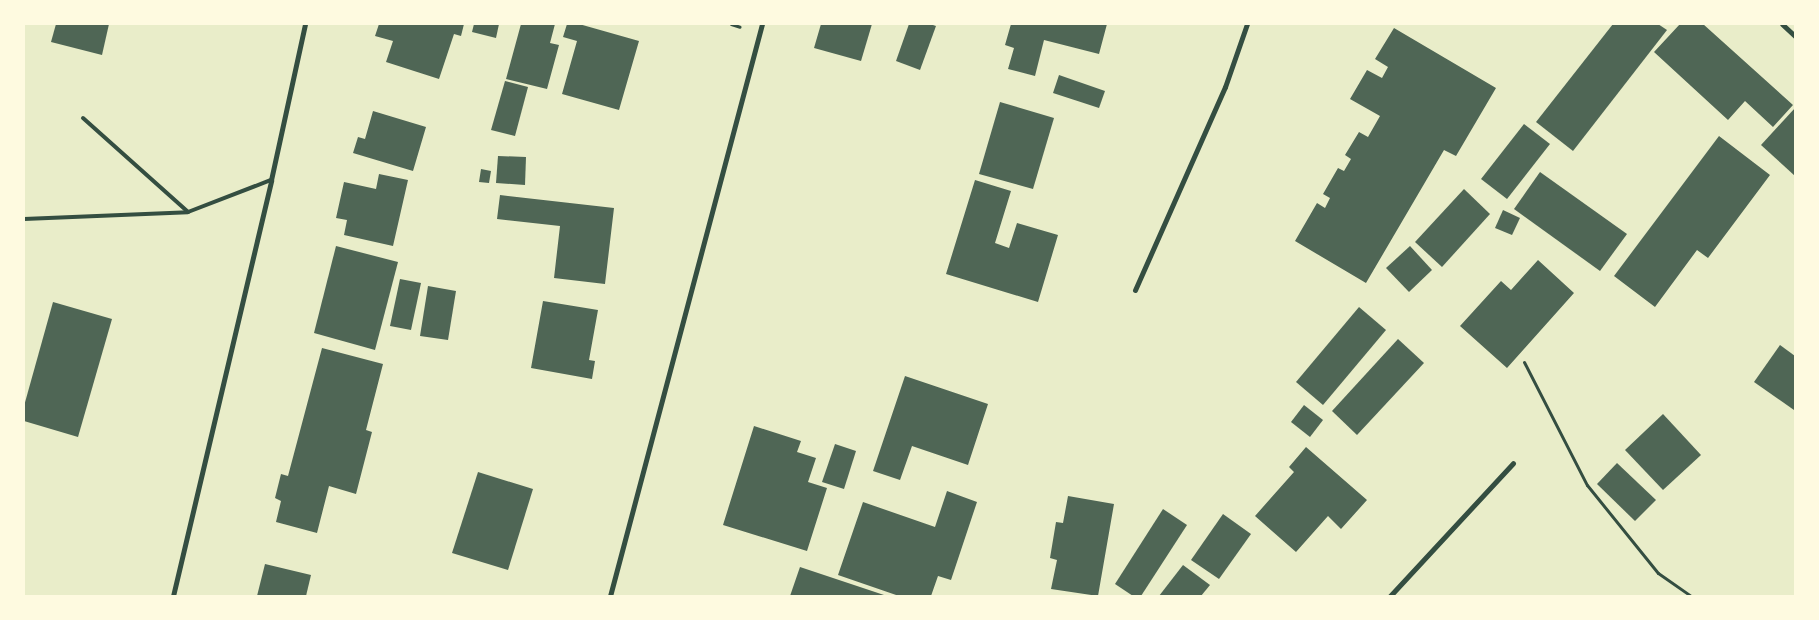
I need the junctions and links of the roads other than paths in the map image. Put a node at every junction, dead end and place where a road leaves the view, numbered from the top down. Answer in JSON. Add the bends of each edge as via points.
{"nodes":[{"id":1,"x":305,"y":24,"type":"edge"},
{"id":2,"x":762,"y":24,"type":"edge"},
{"id":3,"x":1247,"y":24,"type":"edge"},
{"id":4,"x":1782,"y":24,"type":"edge"},
{"id":5,"x":1795,"y":36,"type":"edge"},
{"id":6,"x":83,"y":118,"type":"dead end"},
{"id":7,"x":271,"y":180,"type":"junction"},
{"id":8,"x":188,"y":212,"type":"junction"},
{"id":9,"x":24,"y":219,"type":"edge"},
{"id":10,"x":1135,"y":290,"type":"dead end"},
{"id":11,"x":1513,"y":462,"type":"dead end"},
{"id":12,"x":172,"y":596,"type":"edge"},
{"id":13,"x":610,"y":596,"type":"edge"},
{"id":14,"x":1390,"y":596,"type":"edge"}],
"edges":[{"from":1,"to":7,"type":"street"},
{"from":2,"to":13,"type":"street"},
{"from":3,"to":10,"type":"street","via":[[1225,87]]},
{"from":4,"to":5,"type":"street"},
{"from":6,"to":8,"type":"lane"},
{"from":7,"to":8,"type":"lane"},
{"from":7,"to":12,"type":"street"},
{"from":8,"to":9,"type":"lane"},
{"from":11,"to":14,"type":"street"}]}
